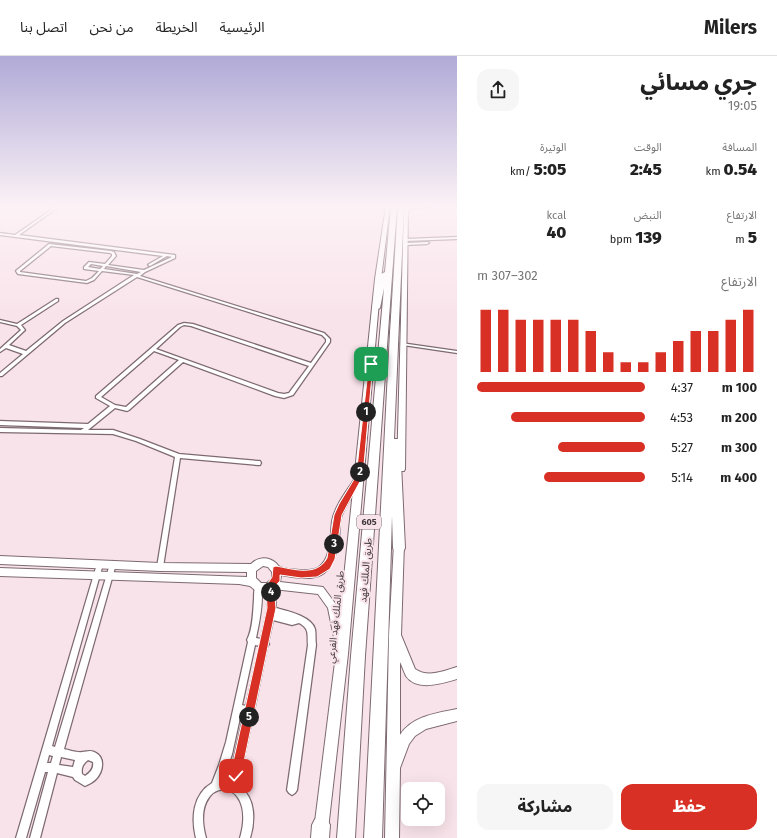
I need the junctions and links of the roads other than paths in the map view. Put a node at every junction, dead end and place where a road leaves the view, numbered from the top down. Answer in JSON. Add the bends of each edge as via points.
{"nodes":[{"id":1,"x":70,"y":242,"type":"edge"},
{"id":2,"x":384,"y":242,"type":"edge"},
{"id":3,"x":401,"y":242,"type":"edge"},
{"id":4,"x":406,"y":242,"type":"edge"},
{"id":5,"x":390,"y":243,"type":"joint"},
{"id":6,"x":167,"y":254,"type":"junction"},
{"id":7,"x":105,"y":266,"type":"junction"},
{"id":8,"x":101,"y":270,"type":"junction"},
{"id":9,"x":144,"y":271,"type":"junction"},
{"id":10,"x":138,"y":275,"type":"junction"},
{"id":11,"x":57,"y":300,"type":"dead end"},
{"id":12,"x":376,"y":308,"type":"junction"},
{"id":13,"x":0,"y":321,"type":"edge"},
{"id":14,"x":18,"y":325,"type":"junction"},
{"id":15,"x":403,"y":344,"type":"junction"},
{"id":16,"x":6,"y":346,"type":"junction"},
{"id":17,"x":154,"y":349,"type":"junction"},
{"id":18,"x":0,"y":351,"type":"edge"},
{"id":19,"x":457,"y":352,"type":"edge"},
{"id":20,"x":26,"y":353,"type":"junction"},
{"id":21,"x":182,"y":360,"type":"junction"},
{"id":22,"x":311,"y":365,"type":"junction"},
{"id":23,"x":392,"y":365,"type":"junction"},
{"id":24,"x":0,"y":375,"type":"edge"},
{"id":25,"x":114,"y":406,"type":"junction"},
{"id":26,"x":0,"y":423,"type":"edge"},
{"id":27,"x":90,"y":426,"type":"junction"},
{"id":28,"x":0,"y":430,"type":"edge"},
{"id":29,"x":82,"y":432,"type":"junction"},
{"id":30,"x":178,"y":456,"type":"junction"},
{"id":31,"x":258,"y":463,"type":"dead end"},
{"id":32,"x":360,"y":476,"type":"junction"},
{"id":33,"x":399,"y":548,"type":"junction"},
{"id":34,"x":0,"y":560,"type":"edge"},
{"id":35,"x":100,"y":564,"type":"junction"},
{"id":36,"x":114,"y":564,"type":"junction"},
{"id":37,"x":160,"y":567,"type":"junction"},
{"id":38,"x":252,"y":568,"type":"junction"},
{"id":39,"x":276,"y":570,"type":"junction"},
{"id":40,"x":0,"y":572,"type":"edge"},
{"id":41,"x":96,"y":576,"type":"junction"},
{"id":42,"x":110,"y":577,"type":"junction"},
{"id":43,"x":256,"y":584,"type":"junction"},
{"id":44,"x":271,"y":585,"type":"junction"},
{"id":45,"x":271,"y":613,"type":"junction"},
{"id":46,"x":395,"y":635,"type":"junction"},
{"id":47,"x":251,"y":640,"type":"junction"},
{"id":48,"x":265,"y":644,"type":"junction"},
{"id":49,"x":342,"y":654,"type":"junction"},
{"id":50,"x":457,"y":673,"type":"edge"},
{"id":51,"x":237,"y":707,"type":"junction"},
{"id":52,"x":250,"y":712,"type":"junction"},
{"id":53,"x":457,"y":715,"type":"edge"},
{"id":54,"x":47,"y":750,"type":"junction"},
{"id":55,"x":58,"y":753,"type":"junction"},
{"id":56,"x":83,"y":757,"type":"junction"},
{"id":57,"x":42,"y":767,"type":"junction"},
{"id":58,"x":54,"y":768,"type":"junction"},
{"id":59,"x":394,"y":770,"type":"junction"},
{"id":60,"x":77,"y":773,"type":"junction"},
{"id":61,"x":215,"y":787,"type":"junction"},
{"id":62,"x":236,"y":789,"type":"junction"},
{"id":63,"x":292,"y":790,"type":"dead end"},
{"id":64,"x":320,"y":834,"type":"edge"},
{"id":65,"x":22,"y":838,"type":"edge"},
{"id":66,"x":35,"y":838,"type":"edge"},
{"id":67,"x":201,"y":838,"type":"edge"},
{"id":68,"x":245,"y":838,"type":"edge"},
{"id":69,"x":346,"y":838,"type":"edge"},
{"id":70,"x":373,"y":838,"type":"edge"},
{"id":71,"x":392,"y":838,"type":"edge"}],
"edges":[{"from":1,"to":6,"type":"street"},
{"from":2,"to":12,"type":"main road","name":"طريق الملك فهد الفرعي"},
{"from":3,"to":23,"type":"highway","name":"طريق الملك فهد","number":"605"},
{"from":4,"to":15,"type":"main road"},
{"from":5,"to":12,"type":"highway"},
{"from":5,"to":69,"type":"highway","name":"طريق الملك فهد","number":"605"},
{"from":6,"to":9,"type":"street"},
{"from":6,"to":9,"type":"street","via":[[175,256]]},
{"from":7,"to":8,"type":"street"},
{"from":7,"to":8,"type":"street","via":[[90,263],[85,268]]},
{"from":7,"to":8,"type":"street","via":[[114,256],[113,253],[50,245],[18,271],[82,282],[93,279]]},
{"from":7,"to":9,"type":"street"},
{"from":8,"to":10,"type":"street"},
{"from":9,"to":10,"type":"street"},
{"from":10,"to":20,"type":"street","via":[[64,322]]},
{"from":10,"to":22,"type":"street","via":[[323,334],[328,342]]},
{"from":11,"to":14,"type":"street"},
{"from":12,"to":32,"type":"main road","name":"طريق الملك فهد الفرعي"},
{"from":13,"to":14,"type":"street"},
{"from":14,"to":16,"type":"street","via":[[22,332]]},
{"from":15,"to":19,"type":"street"},
{"from":15,"to":33,"type":"main road"},
{"from":16,"to":18,"type":"street"},
{"from":16,"to":20,"type":"street"},
{"from":17,"to":21,"type":"street"},
{"from":17,"to":22,"type":"street","via":[[179,326],[192,324]]},
{"from":17,"to":25,"type":"street","via":[[98,397]]},
{"from":20,"to":24,"type":"street"},
{"from":21,"to":22,"type":"street","via":[[284,396],[291,394]]},
{"from":21,"to":25,"type":"street","via":[[127,409]]},
{"from":23,"to":33,"type":"highway"},
{"from":23,"to":70,"type":"highway","name":"طريق الملك فهد","number":"605"},
{"from":25,"to":27,"type":"street"},
{"from":26,"to":27,"type":"street"},
{"from":27,"to":29,"type":"street"},
{"from":28,"to":29,"type":"street"},
{"from":29,"to":30,"type":"street","via":[[113,432]]},
{"from":30,"to":31,"type":"street"},
{"from":30,"to":37,"type":"street"},
{"from":32,"to":39,"type":"street","via":[[338,515],[331,559],[327,567],[317,573],[301,574]]},
{"from":32,"to":49,"type":"main road","name":"طريق الملك فهد الفرعي"},
{"from":33,"to":46,"type":"main road"},
{"from":34,"to":35,"type":"street"},
{"from":35,"to":36,"type":"street"},
{"from":35,"to":41,"type":"street"},
{"from":36,"to":37,"type":"street"},
{"from":36,"to":42,"type":"street"},
{"from":37,"to":38,"type":"street"},
{"from":38,"to":39,"type":"street","via":[[258,563],[265,562]]},
{"from":38,"to":43,"type":"street","via":[[250,574]]},
{"from":39,"to":44,"type":"street","via":[[277,578]]},
{"from":40,"to":41,"type":"street"},
{"from":41,"to":42,"type":"street"},
{"from":41,"to":54,"type":"street"},
{"from":42,"to":43,"type":"street","via":[[239,580]]},
{"from":42,"to":55,"type":"street"},
{"from":43,"to":44,"type":"street","via":[[266,587]]},
{"from":43,"to":47,"type":"street","via":[[258,604]]},
{"from":44,"to":45,"type":"street"},
{"from":44,"to":49,"type":"street","via":[[320,590],[332,606]]},
{"from":45,"to":48,"type":"street"},
{"from":45,"to":63,"type":"street","via":[[292,621],[298,620],[311,628],[312,645]]},
{"from":46,"to":50,"type":"main road","via":[[411,674],[423,680]]},
{"from":46,"to":59,"type":"main road"},
{"from":47,"to":48,"type":"street"},
{"from":47,"to":51,"type":"street"},
{"from":48,"to":52,"type":"street"},
{"from":49,"to":64,"type":"main road","name":"طريق الملك فهد الفرعي"},
{"from":51,"to":52,"type":"street"},
{"from":51,"to":61,"type":"street","via":[[223,770]]},
{"from":52,"to":62,"type":"street","via":[[236,776]]},
{"from":53,"to":59,"type":"main road","via":[[415,728],[406,736]]},
{"from":54,"to":55,"type":"street"},
{"from":54,"to":57,"type":"street"},
{"from":55,"to":56,"type":"street"},
{"from":55,"to":58,"type":"street"},
{"from":56,"to":60,"type":"street","via":[[78,764]]},
{"from":56,"to":60,"type":"street","via":[[90,755],[96,759],[96,771],[91,779],[85,781],[80,779]]},
{"from":57,"to":58,"type":"street"},
{"from":57,"to":65,"type":"street"},
{"from":58,"to":60,"type":"street"},
{"from":58,"to":66,"type":"street"},
{"from":59,"to":71,"type":"main road"},
{"from":61,"to":62,"type":"street","via":[[224,785]]},
{"from":61,"to":67,"type":"street","via":[[199,805],[197,822]]},
{"from":62,"to":68,"type":"street","via":[[248,807],[249,823]]}]}
